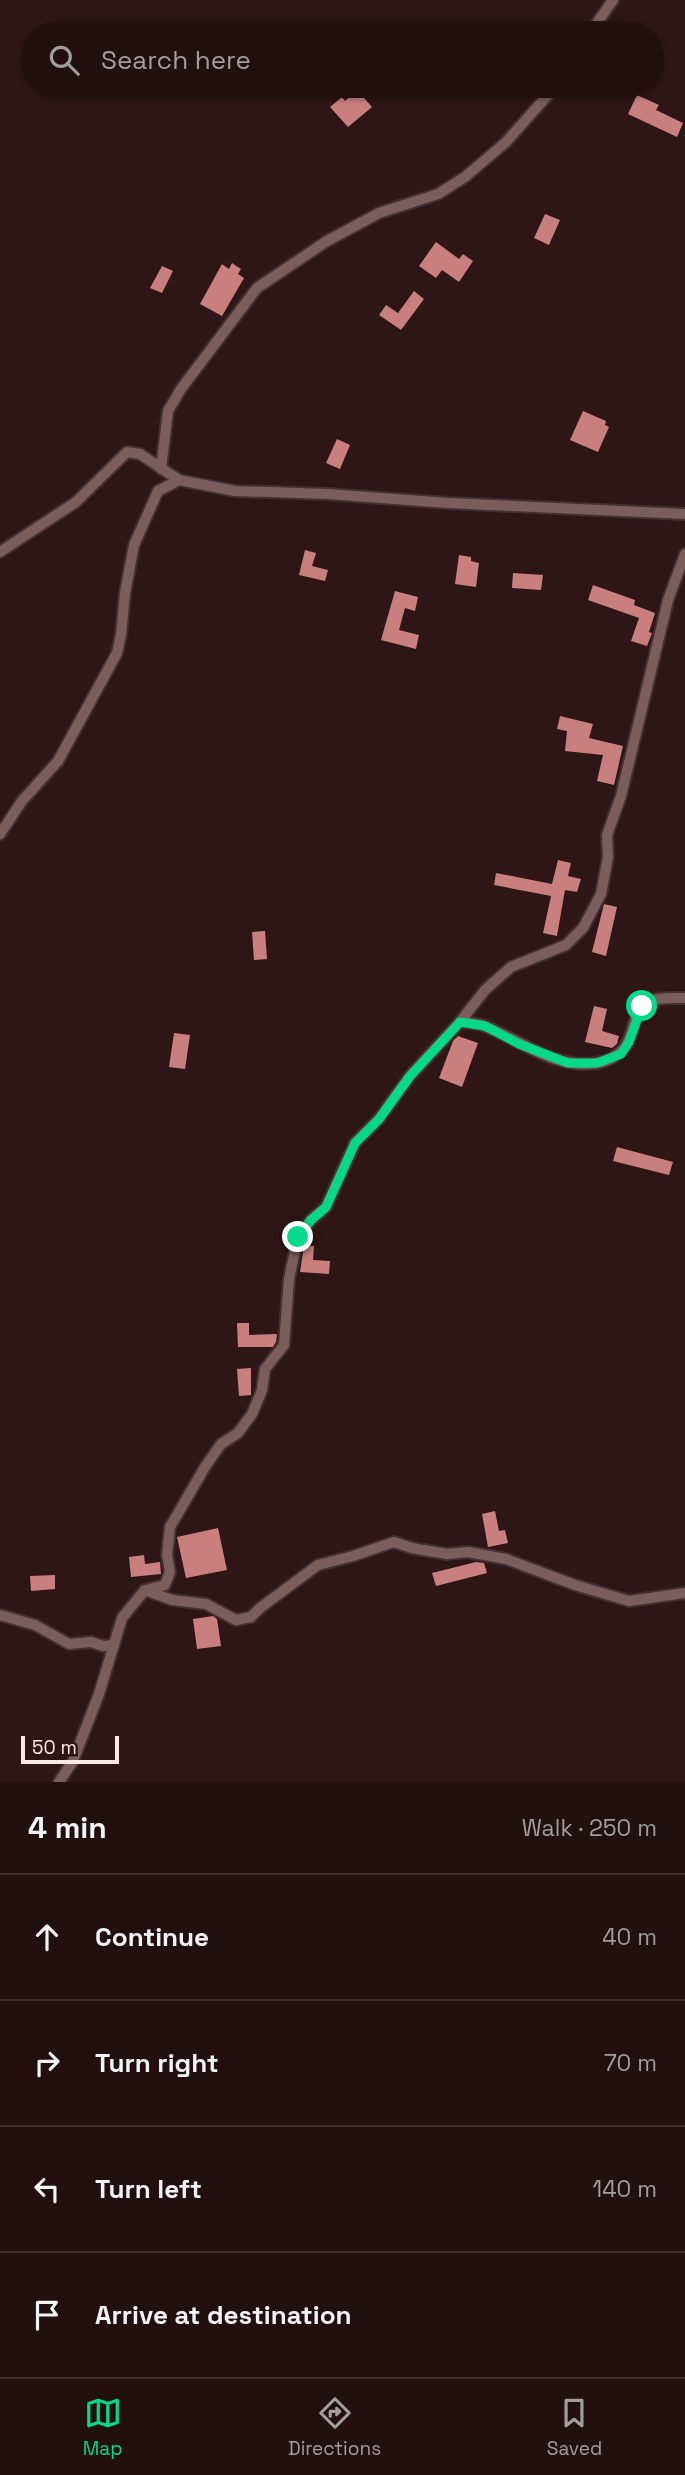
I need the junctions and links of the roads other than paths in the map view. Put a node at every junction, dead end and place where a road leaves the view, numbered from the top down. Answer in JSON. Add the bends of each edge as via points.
{"nodes":[{"id":1,"x":613,"y":0,"type":"edge"},
{"id":2,"x":598,"y":21,"type":"edge"},
{"id":3,"x":545,"y":98,"type":"edge"},
{"id":4,"x":161,"y":469,"type":"junction"},
{"id":5,"x":179,"y":480,"type":"junction"},
{"id":6,"x":685,"y":514,"type":"edge"},
{"id":7,"x":0,"y":552,"type":"edge"},
{"id":8,"x":685,"y":554,"type":"edge"},
{"id":9,"x":0,"y":834,"type":"edge"},
{"id":10,"x":685,"y":998,"type":"edge"},
{"id":11,"x":460,"y":1022,"type":"junction"},
{"id":12,"x":145,"y":1590,"type":"junction"},
{"id":13,"x":685,"y":1593,"type":"edge"},
{"id":14,"x":0,"y":1615,"type":"edge"},
{"id":15,"x":114,"y":1645,"type":"junction"},
{"id":16,"x":59,"y":1782,"type":"edge"}],
"edges":[{"from":1,"to":2,"type":"street"},
{"from":3,"to":4,"type":"street","via":[[506,142],[465,177],[438,194],[379,213],[257,288],[168,411]]},
{"from":4,"to":5,"type":"street"},
{"from":4,"to":7,"type":"street","via":[[140,454],[127,452],[76,502]]},
{"from":5,"to":6,"type":"street","via":[[235,491]]},
{"from":5,"to":9,"type":"street","via":[[159,491],[134,545],[117,653],[58,761]]},
{"from":8,"to":11,"type":"street","via":[[668,600],[621,796],[607,835],[601,894],[583,928],[566,945],[511,967]]},
{"from":10,"to":11,"type":"street","via":[[652,1000],[642,1006],[621,1054],[597,1063],[568,1063],[485,1026]]},
{"from":11,"to":12,"type":"street","via":[[355,1143],[326,1207],[298,1237],[289,1279],[284,1345],[265,1369],[252,1414],[238,1433],[221,1444],[170,1527],[170,1572],[164,1585]]},
{"from":12,"to":13,"type":"street","via":[[172,1600],[206,1604],[236,1620],[251,1618],[318,1565],[394,1542],[447,1554],[468,1552],[506,1559],[629,1601]]},
{"from":12,"to":15,"type":"street","via":[[122,1618]]},
{"from":14,"to":15,"type":"street","via":[[35,1625],[69,1644]]},
{"from":15,"to":16,"type":"street","via":[[77,1750]]}]}
